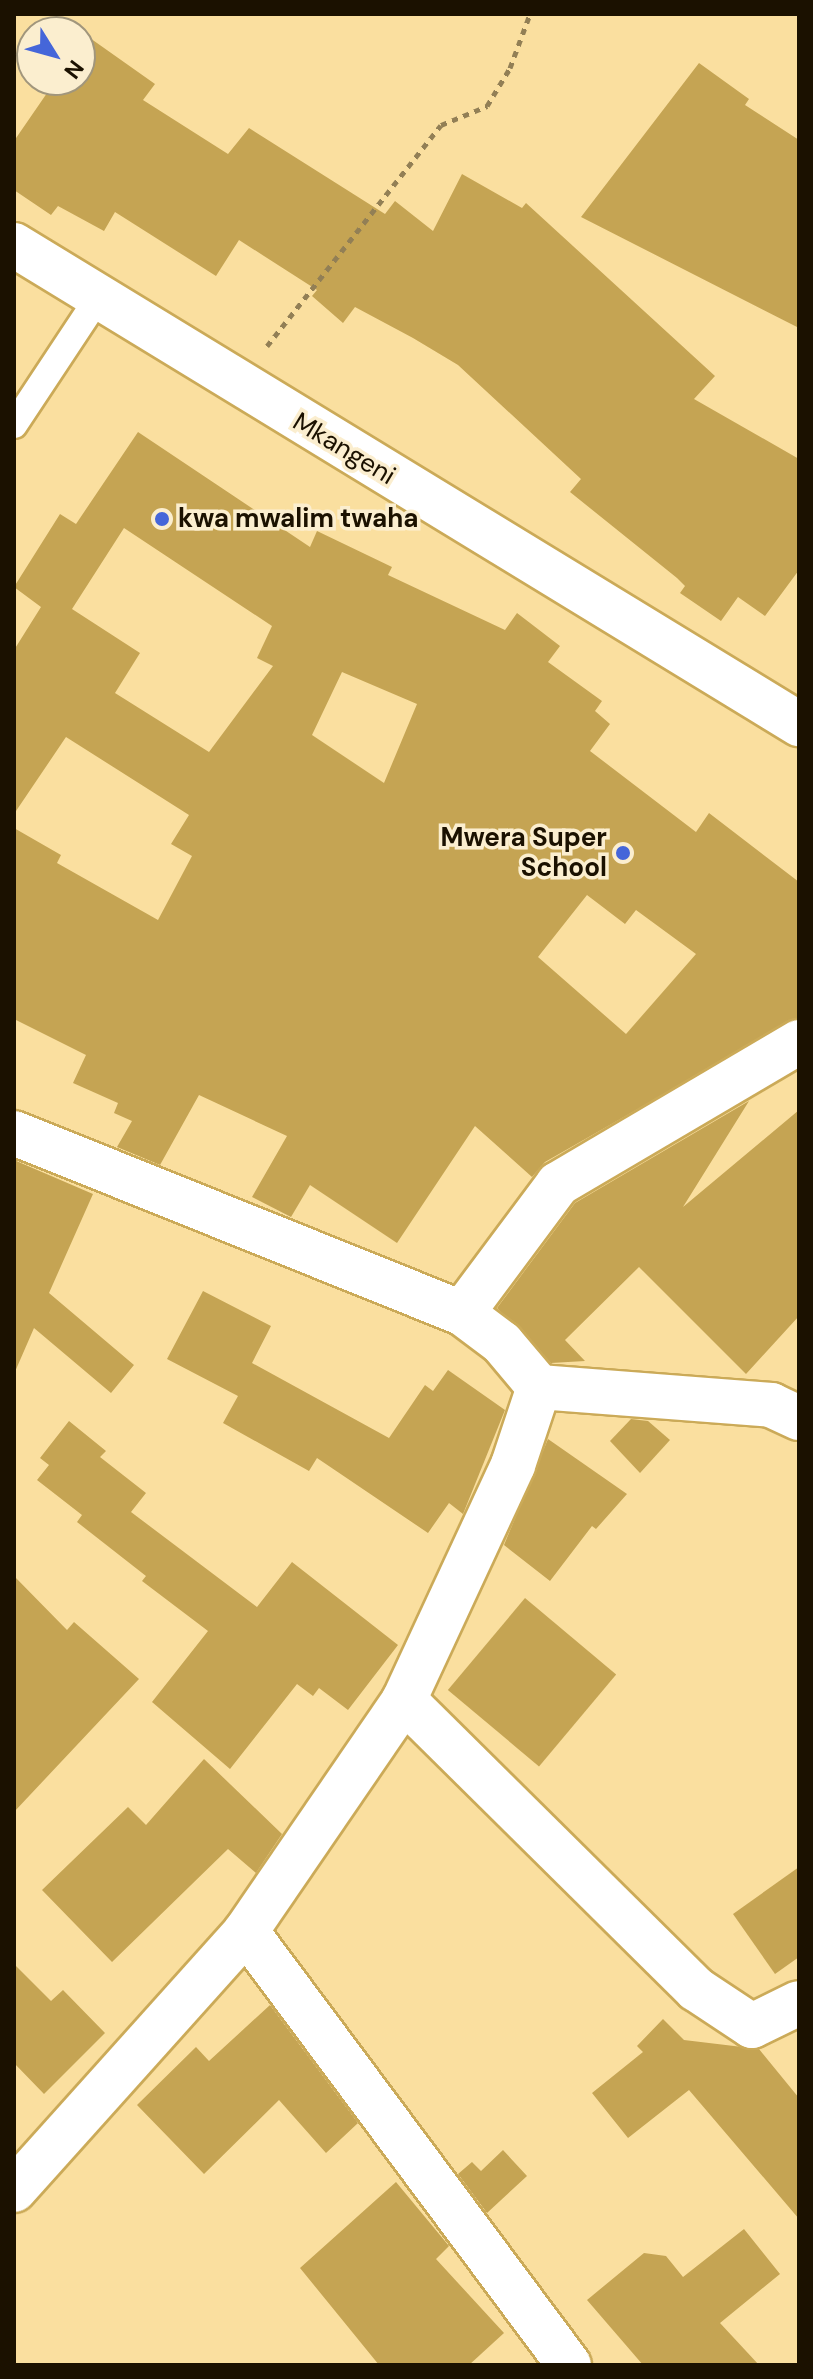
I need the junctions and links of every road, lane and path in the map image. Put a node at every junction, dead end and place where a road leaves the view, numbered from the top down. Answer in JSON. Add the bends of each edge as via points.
{"nodes":[{"id":1,"x":530,"y":14,"type":"edge"},
{"id":2,"x":14,"y":245,"type":"edge"},
{"id":3,"x":98,"y":298,"type":"junction"},
{"id":4,"x":241,"y":387,"type":"junction"},
{"id":5,"x":14,"y":425,"type":"edge"},
{"id":6,"x":799,"y":724,"type":"edge"},
{"id":7,"x":799,"y":1042,"type":"edge"},
{"id":8,"x":14,"y":1133,"type":"edge"},
{"id":9,"x":462,"y":1313,"type":"junction"},
{"id":10,"x":539,"y":1387,"type":"junction"},
{"id":11,"x":799,"y":1418,"type":"edge"},
{"id":12,"x":404,"y":1700,"type":"junction"},
{"id":13,"x":246,"y":1931,"type":"junction"},
{"id":14,"x":799,"y":2003,"type":"edge"},
{"id":15,"x":14,"y":2190,"type":"edge"},
{"id":16,"x":569,"y":2365,"type":"edge"}],
"edges":[{"from":1,"to":4,"type":"path","via":[[510,68],[487,106],[441,125],[283,319]]},
{"from":2,"to":3,"type":"street","name":"Mkangeni"},
{"from":3,"to":4,"type":"street","name":"Mkangeni"},
{"from":3,"to":5,"type":"lane"},
{"from":4,"to":6,"type":"street","name":"Mkangeni"},
{"from":7,"to":9,"type":"street","via":[[558,1184]]},
{"from":8,"to":9,"type":"street"},
{"from":9,"to":10,"type":"street","via":[[502,1343]]},
{"from":10,"to":11,"type":"street","via":[[771,1405]]},
{"from":10,"to":12,"type":"street","via":[[513,1465]]},
{"from":12,"to":13,"type":"street"},
{"from":12,"to":14,"type":"street","via":[[696,1989],[752,2026]]},
{"from":13,"to":15,"type":"street"},
{"from":13,"to":16,"type":"street"}]}
